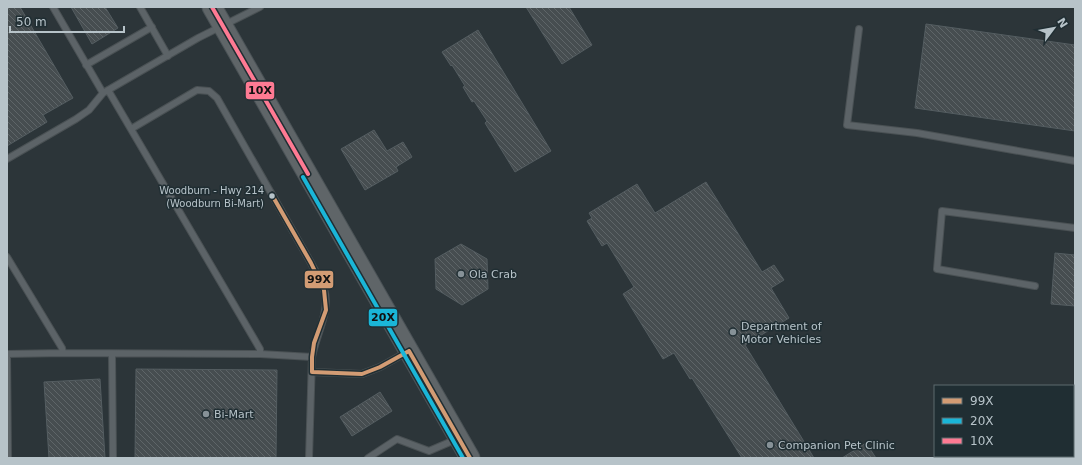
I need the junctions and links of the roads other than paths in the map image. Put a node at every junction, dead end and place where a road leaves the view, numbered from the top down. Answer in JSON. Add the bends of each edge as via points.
{"nodes":[{"id":1,"x":53,"y":7,"type":"edge"},
{"id":2,"x":140,"y":7,"type":"edge"},
{"id":3,"x":212,"y":7,"type":"edge"},
{"id":4,"x":260,"y":7,"type":"edge"},
{"id":5,"x":223,"y":26,"type":"junction"},
{"id":6,"x":152,"y":27,"type":"junction"},
{"id":7,"x":858,"y":29,"type":"dead end"},
{"id":8,"x":168,"y":56,"type":"junction"},
{"id":9,"x":86,"y":65,"type":"junction"},
{"id":10,"x":106,"y":92,"type":"junction"},
{"id":11,"x":131,"y":129,"type":"junction"},
{"id":12,"x":7,"y":159,"type":"edge"},
{"id":13,"x":1075,"y":161,"type":"edge"},
{"id":14,"x":1075,"y":228,"type":"edge"},
{"id":15,"x":7,"y":258,"type":"edge"},
{"id":16,"x":1035,"y":286,"type":"dead end"},
{"id":17,"x":409,"y":351,"type":"junction"},
{"id":18,"x":63,"y":353,"type":"junction"},
{"id":19,"x":7,"y":354,"type":"edge"},
{"id":20,"x":112,"y":354,"type":"junction"},
{"id":21,"x":260,"y":354,"type":"junction"},
{"id":22,"x":312,"y":357,"type":"junction"},
{"id":23,"x":7,"y":370,"type":"edge"},
{"id":24,"x":312,"y":372,"type":"junction"},
{"id":25,"x":7,"y":412,"type":"edge"},
{"id":26,"x":459,"y":438,"type":"junction"},
{"id":27,"x":8,"y":439,"type":"edge"},
{"id":28,"x":429,"y":451,"type":"junction"},
{"id":29,"x":8,"y":458,"type":"edge"},
{"id":30,"x":113,"y":458,"type":"edge"},
{"id":31,"x":309,"y":458,"type":"edge"},
{"id":32,"x":368,"y":458,"type":"edge"},
{"id":33,"x":425,"y":458,"type":"edge"},
{"id":34,"x":470,"y":458,"type":"edge"}],
"edges":[{"from":1,"to":9,"type":"lane"},
{"from":2,"to":6,"type":"lane"},
{"from":3,"to":5,"type":"main road"},
{"from":4,"to":5,"type":"lane"},
{"from":5,"to":8,"type":"lane"},
{"from":5,"to":17,"type":"main road"},
{"from":6,"to":8,"type":"lane"},
{"from":6,"to":9,"type":"lane"},
{"from":7,"to":13,"type":"lane","via":[[847,125],[917,133]]},
{"from":8,"to":10,"type":"lane"},
{"from":9,"to":10,"type":"lane"},
{"from":10,"to":11,"type":"lane"},
{"from":10,"to":12,"type":"lane","via":[[89,110],[76,119]]},
{"from":11,"to":21,"type":"lane","via":[[260,349]]},
{"from":11,"to":22,"type":"lane","via":[[197,90],[209,91],[217,98],[324,290],[326,310],[314,343]]},
{"from":14,"to":16,"type":"lane","via":[[942,210],[938,269]]},
{"from":15,"to":18,"type":"lane"},
{"from":17,"to":24,"type":"lane","via":[[362,374]]},
{"from":17,"to":26,"type":"main road"},
{"from":18,"to":19,"type":"lane"},
{"from":18,"to":20,"type":"lane"},
{"from":19,"to":23,"type":"lane"},
{"from":20,"to":21,"type":"lane"},
{"from":20,"to":30,"type":"lane"},
{"from":21,"to":22,"type":"lane"},
{"from":22,"to":24,"type":"lane"},
{"from":23,"to":25,"type":"lane"},
{"from":24,"to":31,"type":"lane"},
{"from":25,"to":27,"type":"lane"},
{"from":26,"to":28,"type":"lane"},
{"from":26,"to":34,"type":"main road"},
{"from":27,"to":29,"type":"lane"},
{"from":28,"to":32,"type":"lane","via":[[397,440]]},
{"from":28,"to":33,"type":"lane"}]}
